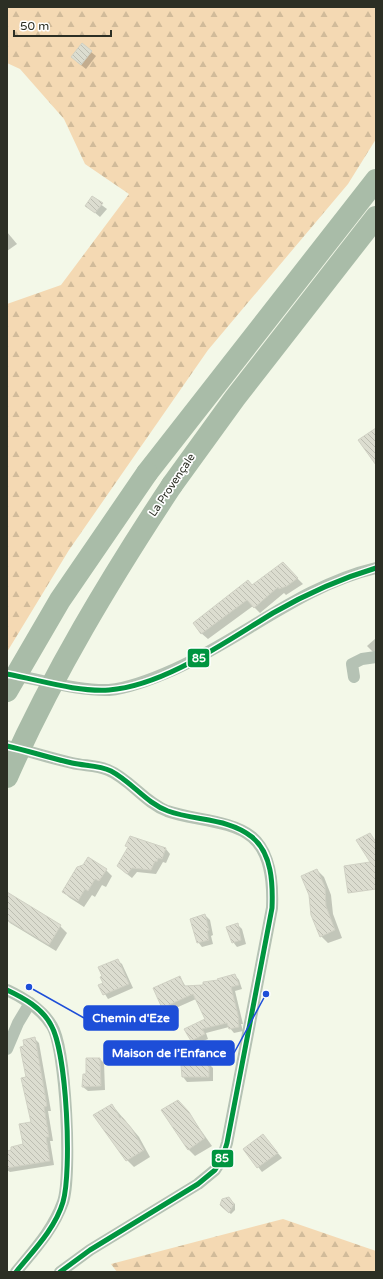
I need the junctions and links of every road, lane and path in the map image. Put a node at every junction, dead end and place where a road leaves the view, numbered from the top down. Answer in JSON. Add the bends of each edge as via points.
{"nodes":[{"id":1,"x":376,"y":180,"type":"edge"},
{"id":2,"x":376,"y":217,"type":"edge"},
{"id":3,"x":376,"y":568,"type":"edge"},
{"id":4,"x":376,"y":658,"type":"edge"},
{"id":5,"x":7,"y":674,"type":"edge"},
{"id":6,"x":354,"y":677,"type":"dead end"},
{"id":7,"x":7,"y":691,"type":"edge"},
{"id":8,"x":7,"y":746,"type":"edge"},
{"id":9,"x":7,"y":777,"type":"edge"},
{"id":10,"x":7,"y":990,"type":"edge"},
{"id":11,"x":30,"y":1003,"type":"junction"},
{"id":12,"x":7,"y":1049,"type":"edge"},
{"id":13,"x":16,"y":1272,"type":"edge"},
{"id":14,"x":60,"y":1272,"type":"edge"}],
"edges":[{"from":1,"to":7,"type":"highway","bridge":true,"via":[[147,472],[60,600]]},
{"from":2,"to":9,"type":"highway","name":"La Provençale","bridge":true,"via":[[235,398],[172,485],[76,639]]},
{"from":3,"to":5,"type":"street","via":[[310,594],[192,661],[159,676],[130,685],[109,690],[90,689]]},
{"from":4,"to":6,"type":"street","via":[[362,659],[352,664]]},
{"from":8,"to":14,"type":"street","via":[[108,770],[158,807],[245,833],[253,838],[266,860],[273,889],[272,908],[228,1143],[222,1159],[215,1170],[198,1184],[90,1250]]},
{"from":10,"to":11,"type":"street"},
{"from":11,"to":12,"type":"street"},
{"from":11,"to":13,"type":"street","via":[[52,1026],[58,1041],[66,1111],[67,1179],[57,1216],[41,1242]]}]}
